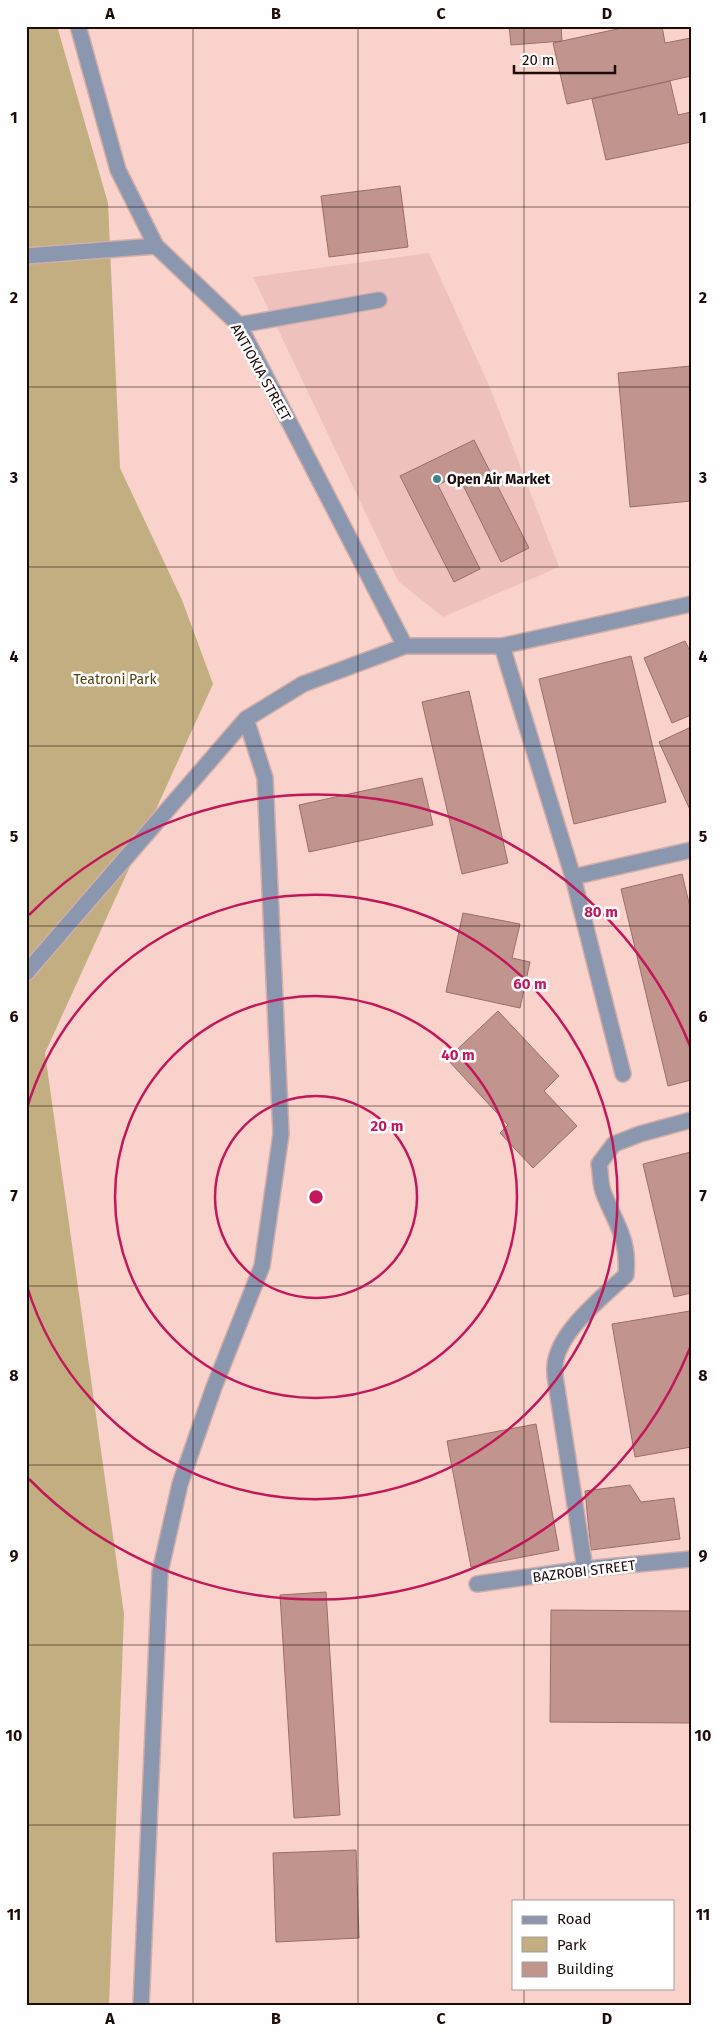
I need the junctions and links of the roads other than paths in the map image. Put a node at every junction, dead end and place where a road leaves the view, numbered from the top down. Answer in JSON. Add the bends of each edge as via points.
{"nodes":[{"id":1,"x":78,"y":26,"type":"edge"},
{"id":2,"x":156,"y":246,"type":"junction"},
{"id":3,"x":26,"y":256,"type":"edge"},
{"id":4,"x":379,"y":300,"type":"dead end"},
{"id":5,"x":238,"y":326,"type":"junction"},
{"id":6,"x":691,"y":604,"type":"edge"},
{"id":7,"x":405,"y":646,"type":"junction"},
{"id":8,"x":502,"y":646,"type":"junction"},
{"id":9,"x":246,"y":720,"type":"junction"},
{"id":10,"x":691,"y":850,"type":"edge"},
{"id":11,"x":572,"y":877,"type":"junction"},
{"id":12,"x":26,"y":973,"type":"edge"},
{"id":13,"x":623,"y":1074,"type":"dead end"},
{"id":14,"x":691,"y":1120,"type":"edge"},
{"id":15,"x":691,"y":1559,"type":"edge"},
{"id":16,"x":585,"y":1569,"type":"junction"},
{"id":17,"x":478,"y":1584,"type":"dead end"},
{"id":18,"x":141,"y":2006,"type":"edge"}],
"edges":[{"from":1,"to":2,"type":"street","name":"ANTIOKIA STREET","via":[[118,170]]},
{"from":2,"to":3,"type":"street"},
{"from":2,"to":5,"type":"street","name":"ANTIOKIA STREET"},
{"from":4,"to":5,"type":"street"},
{"from":5,"to":7,"type":"street","name":"ANTIOKIA STREET"},
{"from":6,"to":8,"type":"street"},
{"from":7,"to":8,"type":"street"},
{"from":7,"to":9,"type":"street","via":[[304,684]]},
{"from":8,"to":11,"type":"street"},
{"from":9,"to":12,"type":"street"},
{"from":9,"to":18,"type":"street","via":[[265,778],[281,1134],[262,1266],[180,1484],[160,1572]]},
{"from":10,"to":11,"type":"street"},
{"from":11,"to":13,"type":"street"},
{"from":14,"to":16,"type":"street","via":[[614,1144],[599,1164],[603,1193],[620,1227],[627,1255],[626,1275],[580,1318],[560,1347],[555,1365],[556,1389]]},
{"from":15,"to":16,"type":"street","name":"BAZROBI STREET"},
{"from":16,"to":17,"type":"street","name":"BAZROBI STREET"}]}
